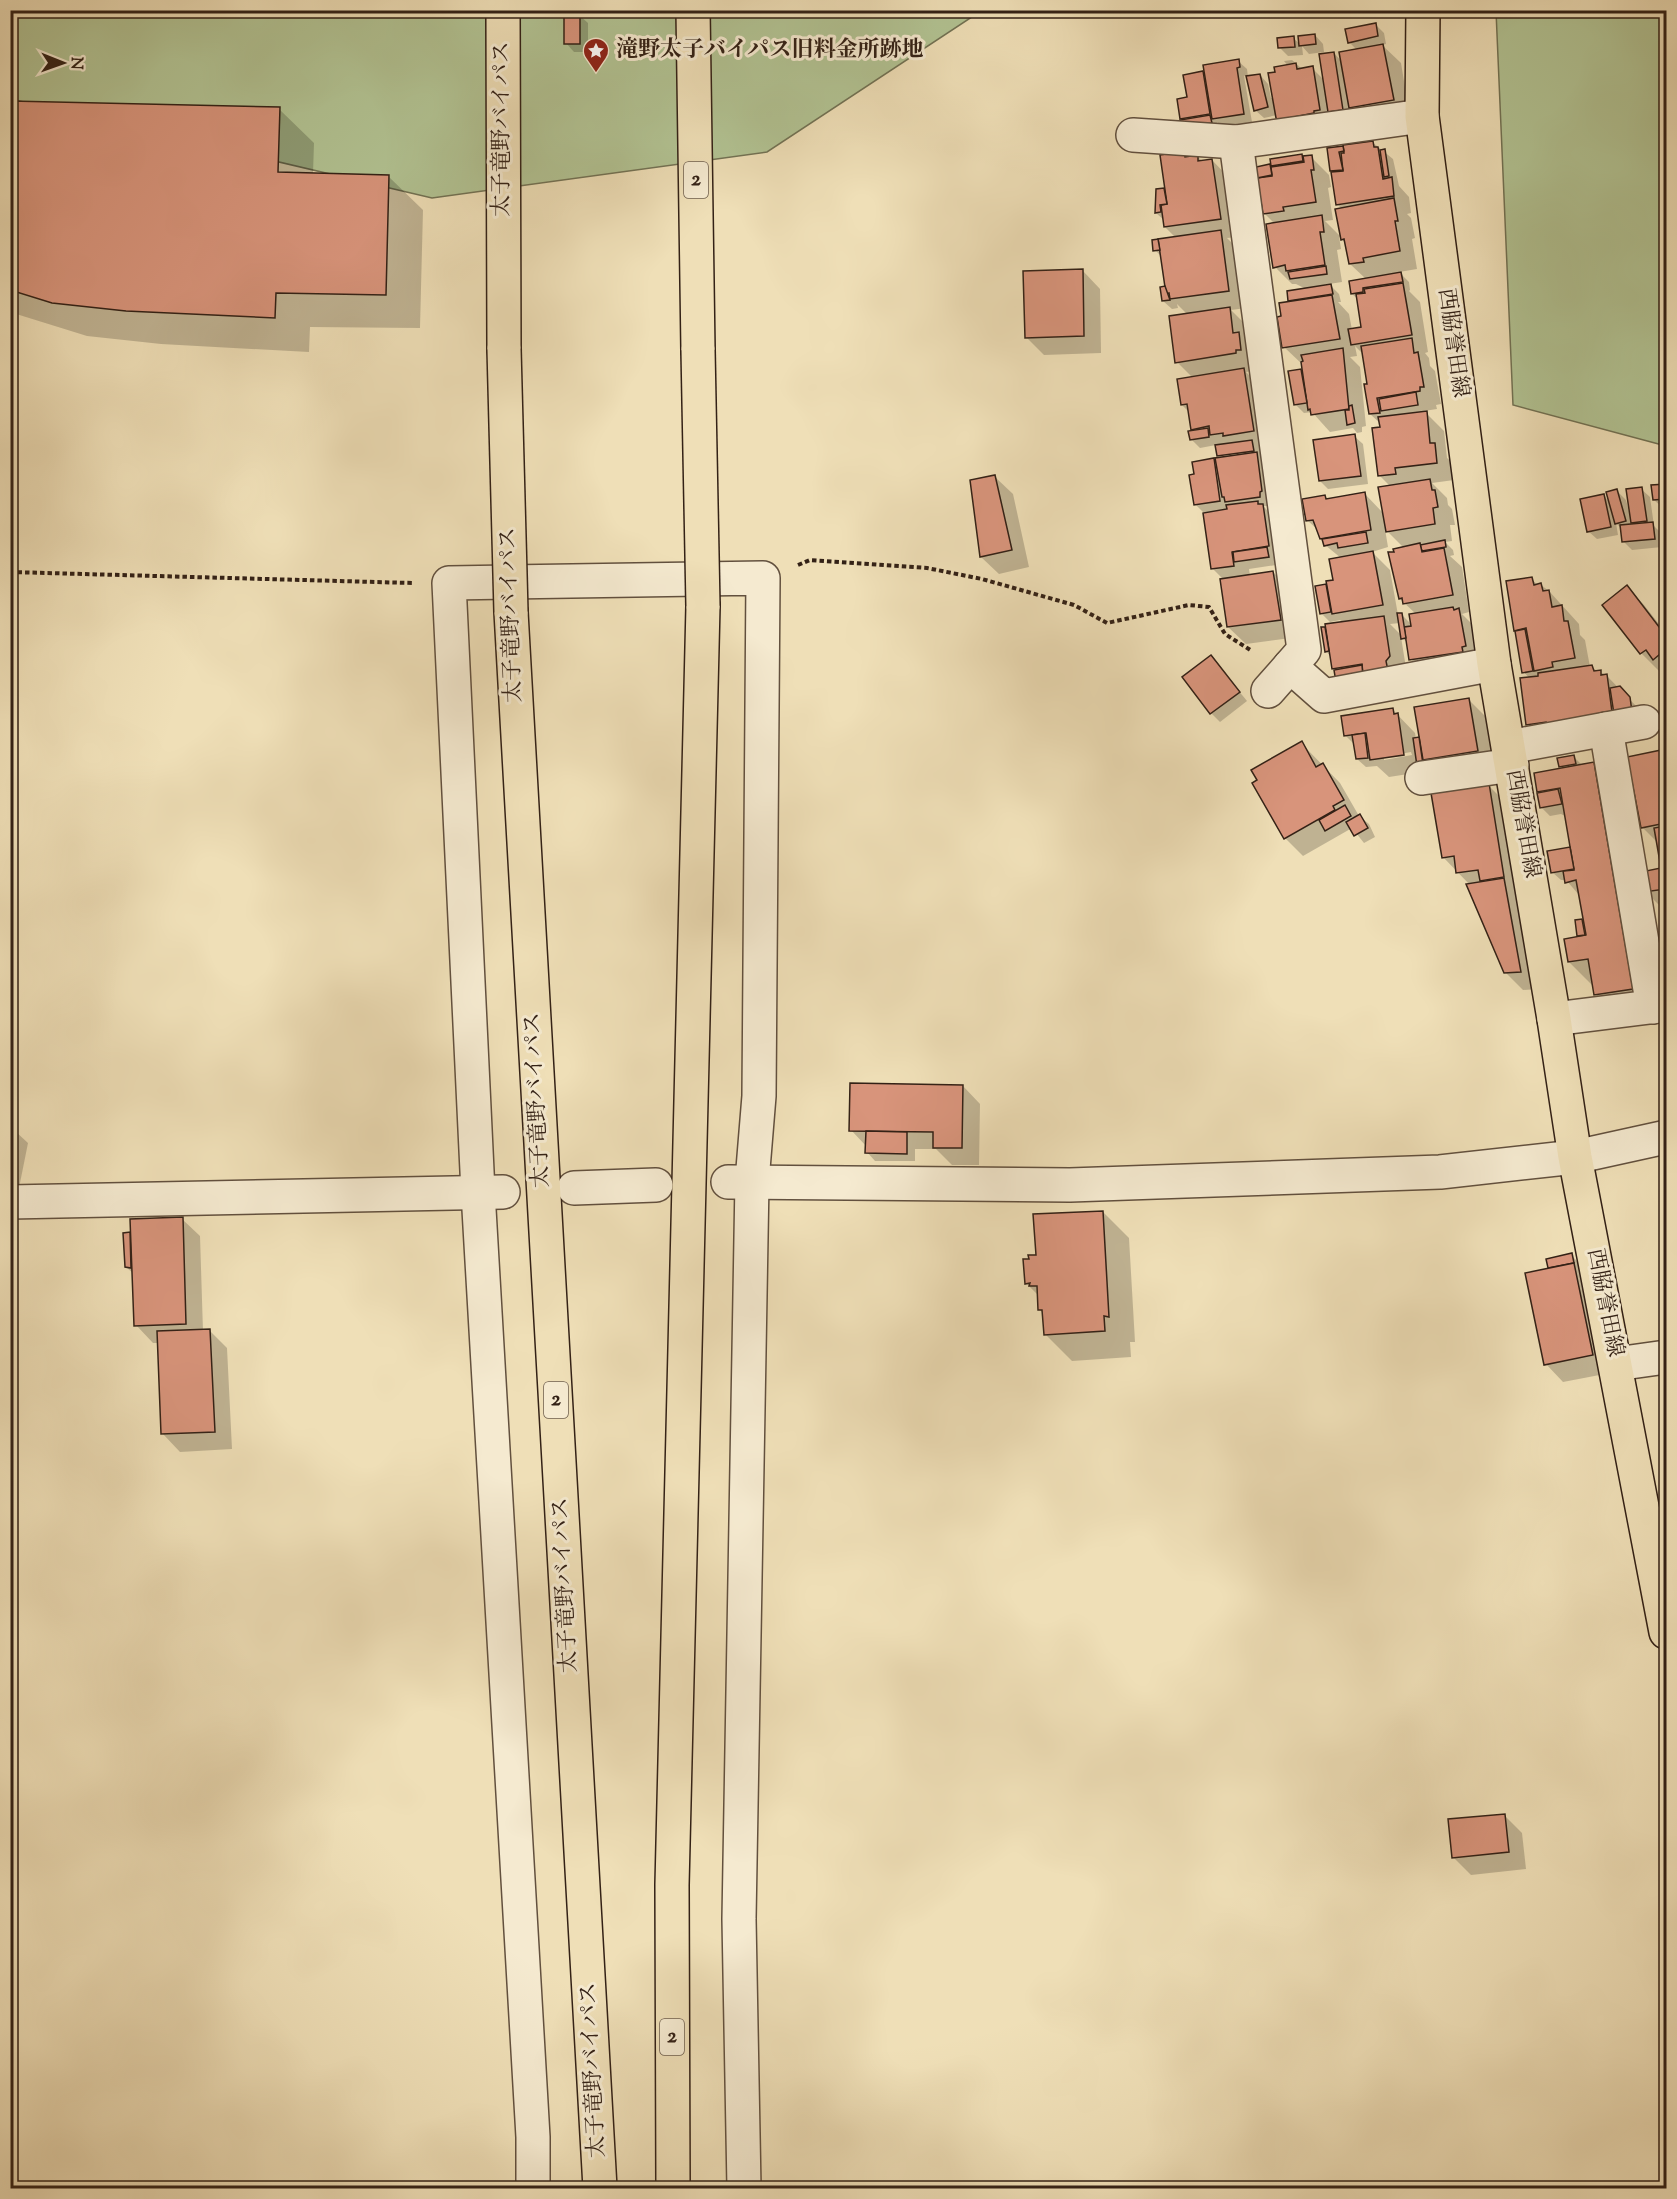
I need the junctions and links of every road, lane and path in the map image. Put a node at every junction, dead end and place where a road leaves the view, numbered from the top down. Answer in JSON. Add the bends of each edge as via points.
{"nodes":[{"id":1,"x":503,"y":10,"type":"edge"},
{"id":2,"x":693,"y":10,"type":"edge"},
{"id":3,"x":1423,"y":10,"type":"edge"},
{"id":4,"x":1422,"y":116,"type":"junction"},
{"id":5,"x":1133,"y":135,"type":"dead end"},
{"id":6,"x":1236,"y":142,"type":"junction"},
{"id":7,"x":10,"y":572,"type":"edge"},
{"id":8,"x":764,"y":578,"type":"junction"},
{"id":9,"x":449,"y":584,"type":"junction"},
{"id":10,"x":1494,"y":664,"type":"junction"},
{"id":11,"x":1281,"y":676,"type":"junction"},
{"id":12,"x":1644,"y":722,"type":"dead end"},
{"id":13,"x":1606,"y":729,"type":"junction"},
{"id":14,"x":1510,"y":756,"type":"junction"},
{"id":15,"x":1422,"y":778,"type":"dead end"},
{"id":16,"x":1660,"y":1006,"type":"edge"},
{"id":17,"x":1554,"y":1018,"type":"junction"},
{"id":18,"x":1666,"y":1137,"type":"edge"},
{"id":19,"x":1575,"y":1157,"type":"junction"},
{"id":20,"x":740,"y":1182,"type":"junction"},
{"id":21,"x":656,"y":1185,"type":"dead end"},
{"id":22,"x":574,"y":1188,"type":"dead end"},
{"id":23,"x":491,"y":1192,"type":"junction"},
{"id":24,"x":10,"y":1202,"type":"edge"},
{"id":25,"x":1666,"y":1357,"type":"edge"},
{"id":26,"x":1616,"y":1364,"type":"junction"},
{"id":27,"x":1666,"y":1632,"type":"edge"},
{"id":28,"x":672,"y":1885,"type":"junction"},
{"id":29,"x":533,"y":2188,"type":"edge"},
{"id":30,"x":600,"y":2188,"type":"edge"},
{"id":31,"x":673,"y":2188,"type":"edge"},
{"id":32,"x":696,"y":2188,"type":"edge"},
{"id":33,"x":744,"y":2188,"type":"edge"}],
"edges":[{"from":1,"to":30,"type":"main road","name":"太子竜野バイパス","number":"2","bridge":true,"via":[[504,349],[511,612]]},
{"from":2,"to":28,"type":"main road","number":"2","bridge":true,"via":[[703,606]]},
{"from":3,"to":4,"type":"main road","name":"西脇誉田線"},
{"from":4,"to":6,"type":"street"},
{"from":4,"to":10,"type":"main road","name":"西脇誉田線"},
{"from":5,"to":6,"type":"street"},
{"from":6,"to":11,"type":"street","via":[[1304,650]]},
{"from":7,"to":9,"type":"path"},
{"from":8,"to":9,"type":"street"},
{"from":8,"to":11,"type":"path","via":[[810,560],[927,568],[1074,605],[1107,623],[1189,605],[1209,607],[1225,634]]},
{"from":8,"to":20,"type":"street","via":[[759,1096]]},
{"from":9,"to":23,"type":"street"},
{"from":10,"to":11,"type":"street","via":[[1324,696]]},
{"from":10,"to":14,"type":"main road","name":"西脇誉田線"},
{"from":12,"to":13,"type":"street"},
{"from":13,"to":14,"type":"street"},
{"from":13,"to":16,"type":"street"},
{"from":14,"to":15,"type":"street"},
{"from":14,"to":17,"type":"main road","name":"西脇誉田線"},
{"from":16,"to":17,"type":"street"},
{"from":17,"to":19,"type":"main road","name":"西脇誉田線"},
{"from":18,"to":19,"type":"street"},
{"from":19,"to":20,"type":"street","via":[[1440,1172],[1082,1185]]},
{"from":19,"to":26,"type":"main road","name":"西脇誉田線"},
{"from":20,"to":33,"type":"street","via":[[739,1919]]},
{"from":21,"to":22,"type":"street"},
{"from":23,"to":24,"type":"street"},
{"from":23,"to":29,"type":"street"},
{"from":25,"to":26,"type":"street"},
{"from":26,"to":27,"type":"main road","name":"西脇誉田線"},
{"from":28,"to":31,"type":"main road","number":"2"},
{"from":28,"to":32,"type":"main road"}]}
